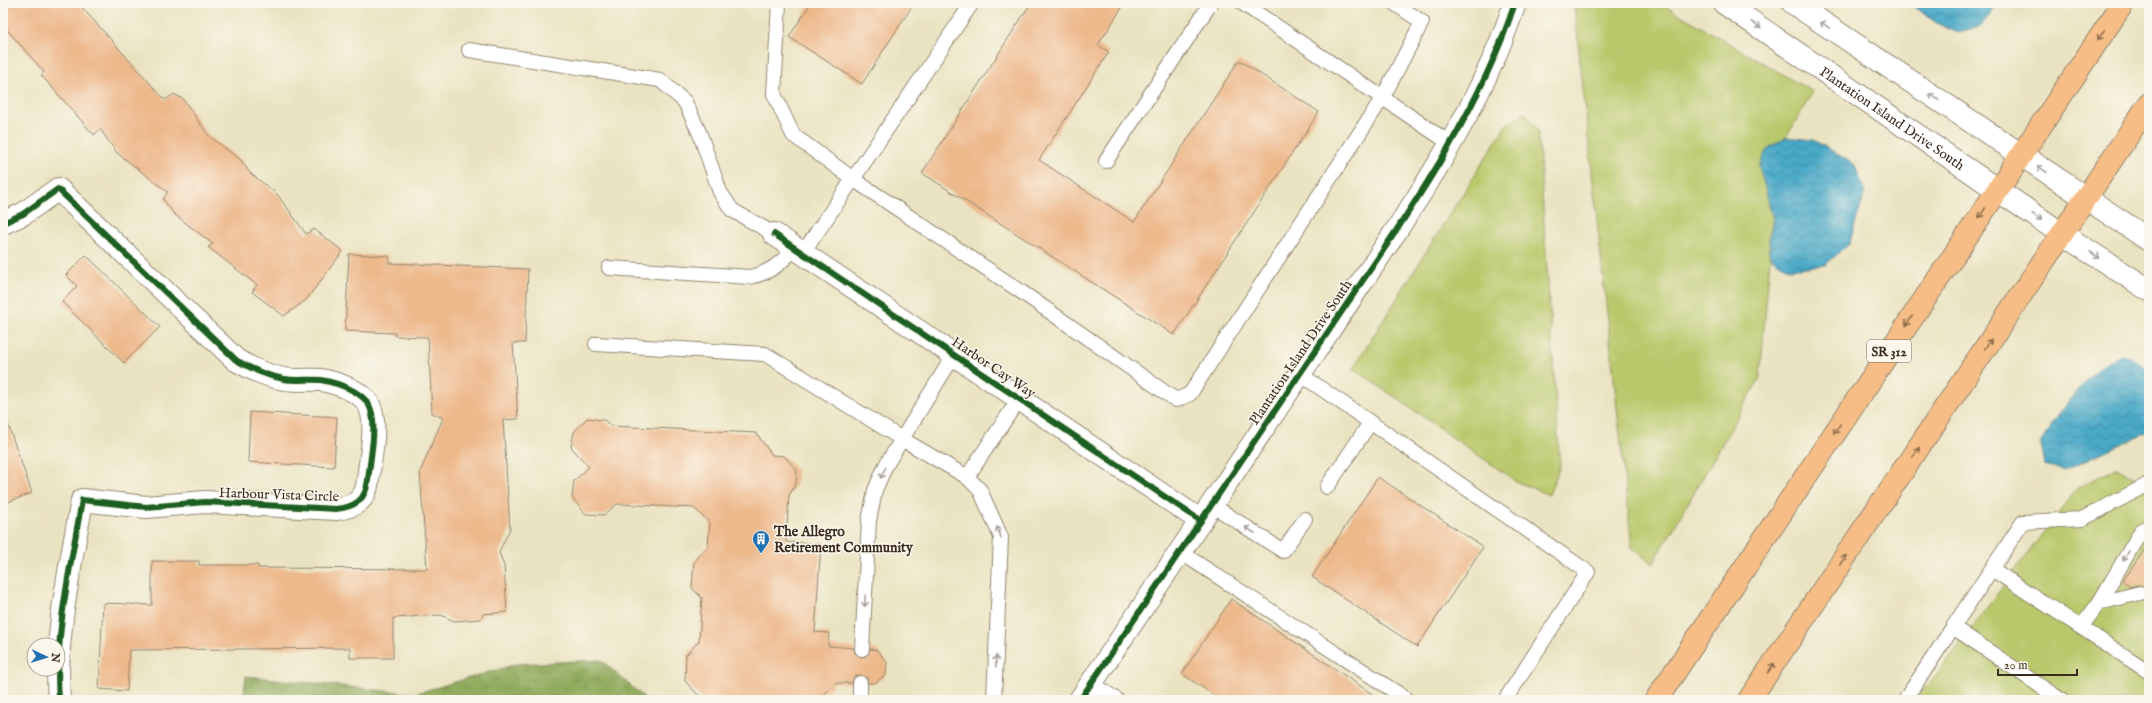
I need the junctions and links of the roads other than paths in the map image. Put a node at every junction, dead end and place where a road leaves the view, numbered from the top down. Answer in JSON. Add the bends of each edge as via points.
{"nodes":[{"id":1,"x":779,"y":3,"type":"edge"},
{"id":2,"x":972,"y":3,"type":"edge"},
{"id":3,"x":1211,"y":3,"type":"edge"},
{"id":4,"x":1242,"y":3,"type":"edge"},
{"id":5,"x":1394,"y":3,"type":"edge"},
{"id":6,"x":1514,"y":3,"type":"edge"},
{"id":7,"x":1724,"y":3,"type":"edge"},
{"id":8,"x":1793,"y":3,"type":"edge"},
{"id":9,"x":2122,"y":3,"type":"edge"},
{"id":10,"x":469,"y":50,"type":"dead end"},
{"id":11,"x":1383,"y":97,"type":"junction"},
{"id":12,"x":2149,"y":104,"type":"edge"},
{"id":13,"x":1451,"y":144,"type":"junction"},
{"id":14,"x":2021,"y":155,"type":"junction"},
{"id":15,"x":1106,"y":161,"type":"dead end"},
{"id":16,"x":853,"y":179,"type":"junction"},
{"id":17,"x":1997,"y":190,"type":"junction"},
{"id":18,"x":2086,"y":198,"type":"junction"},
{"id":19,"x":3,"y":223,"type":"edge"},
{"id":20,"x":774,"y":234,"type":"joint"},
{"id":21,"x":2062,"y":234,"type":"junction"},
{"id":22,"x":2149,"y":240,"type":"edge"},
{"id":23,"x":799,"y":251,"type":"junction"},
{"id":24,"x":609,"y":268,"type":"dead end"},
{"id":25,"x":2149,"y":290,"type":"edge"},
{"id":26,"x":596,"y":344,"type":"dead end"},
{"id":27,"x":954,"y":355,"type":"junction"},
{"id":28,"x":1300,"y":374,"type":"junction"},
{"id":29,"x":1019,"y":399,"type":"junction"},
{"id":30,"x":1370,"y":423,"type":"junction"},
{"id":31,"x":902,"y":439,"type":"junction"},
{"id":32,"x":967,"y":477,"type":"junction"},
{"id":33,"x":2149,"y":484,"type":"edge"},
{"id":34,"x":1327,"y":487,"type":"dead end"},
{"id":35,"x":1207,"y":513,"type":"junction"},
{"id":36,"x":1305,"y":519,"type":"dead end"},
{"id":37,"x":2149,"y":526,"type":"edge"},
{"id":38,"x":1180,"y":552,"type":"junction"},
{"id":39,"x":1992,"y":569,"type":"junction"},
{"id":40,"x":2140,"y":593,"type":"dead end"},
{"id":41,"x":2098,"y":603,"type":"junction"},
{"id":42,"x":1953,"y":627,"type":"junction"},
{"id":43,"x":2081,"y":627,"type":"junction"},
{"id":44,"x":862,"y":649,"type":"dead end"},
{"id":45,"x":2149,"y":672,"type":"edge"},
{"id":46,"x":860,"y":683,"type":"dead end"},
{"id":47,"x":1086,"y":692,"type":"edge"},
{"id":48,"x":1908,"y":699,"type":"edge"},
{"id":49,"x":59,"y":700,"type":"edge"},
{"id":50,"x":860,"y":700,"type":"edge"},
{"id":51,"x":994,"y":700,"type":"edge"},
{"id":52,"x":1117,"y":700,"type":"edge"},
{"id":53,"x":1408,"y":700,"type":"edge"},
{"id":54,"x":1505,"y":700,"type":"edge"},
{"id":55,"x":1656,"y":700,"type":"edge"},
{"id":56,"x":1749,"y":700,"type":"edge"},
{"id":57,"x":2061,"y":700,"type":"edge"}],
"edges":[{"from":1,"to":16,"type":"lane","via":[[774,94],[793,135]]},
{"from":2,"to":16,"type":"lane"},
{"from":3,"to":15,"type":"lane"},
{"from":4,"to":11,"type":"lane"},
{"from":5,"to":11,"type":"lane","via":[[1422,22]]},
{"from":6,"to":13,"type":"street","name":"Plantation Island Drive South","via":[[1507,25],[1467,115]]},
{"from":7,"to":17,"type":"street","name":"Plantation Island Drive South","one_way":true},
{"from":14,"to":8,"type":"street","one_way":true},
{"from":9,"to":14,"type":"main road","number":"SR 312","one_way":true},
{"from":10,"to":20,"type":"lane","via":[[660,80],[685,102],[700,134],[720,192],[732,210]]},
{"from":11,"to":13,"type":"lane"},
{"from":11,"to":16,"type":"lane","via":[[1190,394],[1176,400]]},
{"from":12,"to":18,"type":"main road"},
{"from":13,"to":28,"type":"street","name":"Plantation Island Drive South"},
{"from":14,"to":17,"type":"main road","number":"SR 312"},
{"from":18,"to":14,"type":"street","one_way":true},
{"from":16,"to":23,"type":"lane"},
{"from":17,"to":21,"type":"street","name":"Plantation Island Drive South","one_way":true},
{"from":17,"to":55,"type":"main road","number":"SR 312","one_way":true},
{"from":18,"to":21,"type":"main road"},
{"from":18,"to":22,"type":"street"},
{"from":19,"to":49,"type":"street","name":"Harbour Vista Circle","via":[[23,214],[58,188],[236,360],[259,373],[285,379],[321,380],[348,389],[363,397],[371,409],[373,420],[367,490],[360,502],[349,508],[206,502],[146,507],[82,500],[61,625]]},
{"from":20,"to":23,"type":"street","name":"Harbor Cay Way"},
{"from":21,"to":25,"type":"street","name":"Plantation Island Drive South","one_way":true},
{"from":56,"to":21,"type":"main road","one_way":true},
{"from":23,"to":24,"type":"lane","via":[[764,274],[750,276]]},
{"from":23,"to":27,"type":"street","name":"Harbor Cay Way"},
{"from":26,"to":31,"type":"lane","via":[[765,354]]},
{"from":27,"to":29,"type":"street","name":"Harbor Cay Way"},
{"from":27,"to":31,"type":"lane"},
{"from":28,"to":30,"type":"lane"},
{"from":28,"to":35,"type":"street","name":"Plantation Island Drive South"},
{"from":29,"to":32,"type":"lane"},
{"from":29,"to":35,"type":"street","name":"Harbor Cay Way"},
{"from":30,"to":34,"type":"lane"},
{"from":30,"to":54,"type":"lane","via":[[1588,572]]},
{"from":31,"to":32,"type":"lane"},
{"from":31,"to":44,"type":"lane","one_way":true,"via":[[875,490],[869,521]]},
{"from":51,"to":32,"type":"lane","one_way":true,"via":[[1001,537],[980,490]]},
{"from":33,"to":39,"type":"lane","via":[[2082,519],[2023,522]]},
{"from":36,"to":35,"type":"lane","one_way":true,"via":[[1283,551]]},
{"from":35,"to":38,"type":"street","name":"Plantation Island Drive South"},
{"from":37,"to":41,"type":"lane","one_way":true,"via":[[2141,531]]},
{"from":38,"to":47,"type":"street","name":"Plantation Island Drive South"},
{"from":38,"to":53,"type":"lane"},
{"from":39,"to":42,"type":"lane"},
{"from":39,"to":43,"type":"lane"},
{"from":40,"to":41,"type":"lane"},
{"from":41,"to":43,"type":"lane"},
{"from":42,"to":48,"type":"lane"},
{"from":42,"to":57,"type":"lane"},
{"from":43,"to":45,"type":"lane"},
{"from":46,"to":50,"type":"lane"},
{"from":47,"to":52,"type":"lane"}]}
